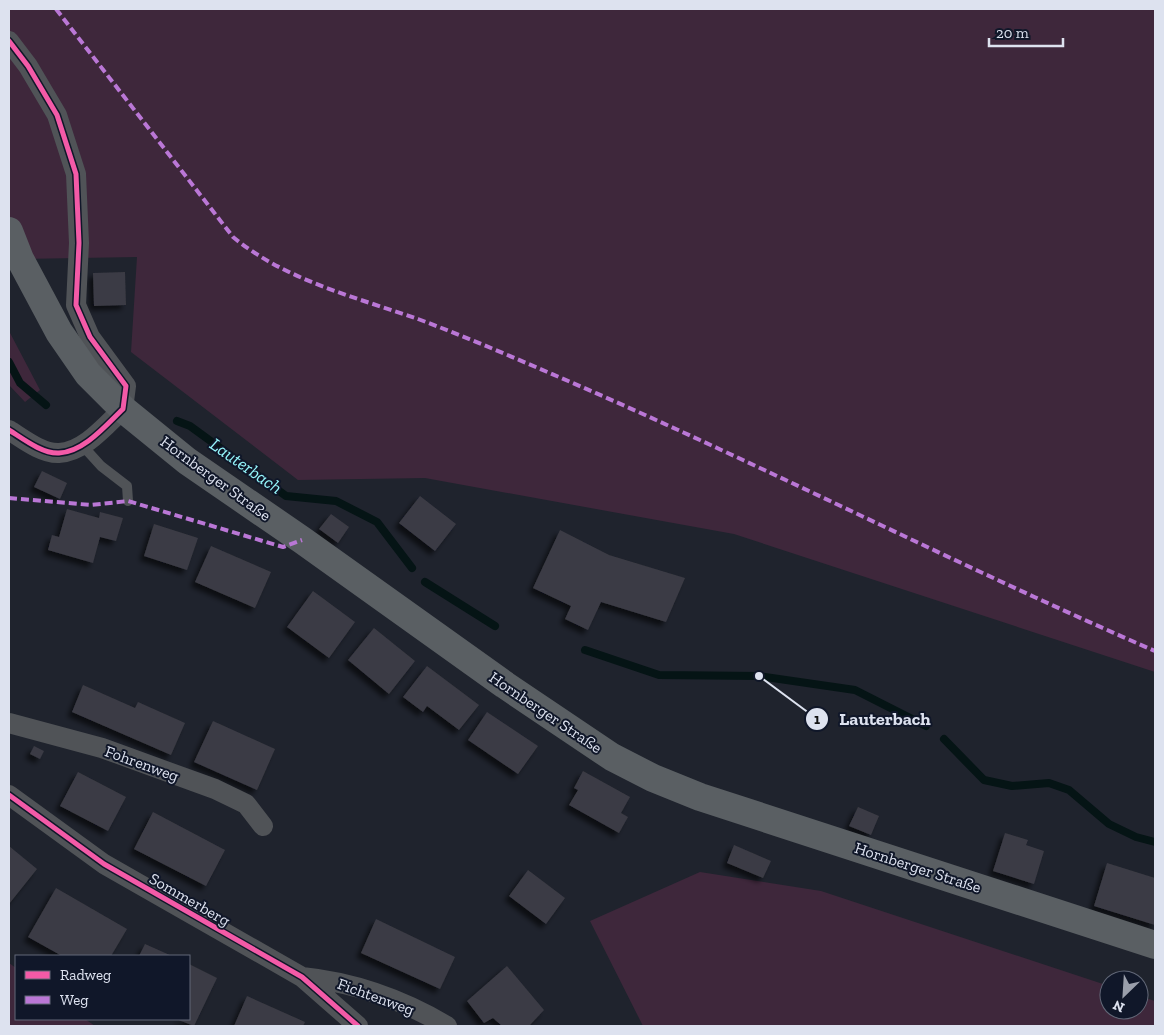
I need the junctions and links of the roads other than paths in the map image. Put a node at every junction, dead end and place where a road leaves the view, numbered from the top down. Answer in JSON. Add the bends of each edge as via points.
{"nodes":[{"id":1,"x":9,"y":41,"type":"edge"},
{"id":2,"x":9,"y":231,"type":"edge"},
{"id":3,"x":123,"y":409,"type":"junction"},
{"id":4,"x":9,"y":430,"type":"edge"},
{"id":5,"x":82,"y":445,"type":"junction"},
{"id":6,"x":128,"y":501,"type":"dead end"},
{"id":7,"x":9,"y":723,"type":"edge"},
{"id":8,"x":9,"y":795,"type":"edge"},
{"id":9,"x":263,"y":826,"type":"dead end"},
{"id":10,"x":1155,"y":945,"type":"edge"},
{"id":11,"x":302,"y":977,"type":"junction"},
{"id":12,"x":358,"y":1026,"type":"edge"},
{"id":13,"x":446,"y":1026,"type":"edge"}],
"edges":[{"from":1,"to":3,"type":"street","via":[[28,66],[57,116],[76,174],[79,244],[76,305],[90,337],[126,386]]},
{"from":2,"to":3,"type":"main road","name":"Hornberger Straße","via":[[20,259],[59,332],[88,374]]},
{"from":3,"to":5,"type":"street"},
{"from":3,"to":10,"type":"main road","name":"Hornberger Straße","via":[[187,461],[612,757],[700,797]]},
{"from":4,"to":5,"type":"street","via":[[38,447],[58,453]]},
{"from":5,"to":6,"type":"lane","via":[[101,466],[127,486]]},
{"from":7,"to":9,"type":"street","name":"Fohrenweg","via":[[102,748],[215,789],[246,804]]},
{"from":8,"to":11,"type":"street","name":"Sommerberg","via":[[104,864]]},
{"from":11,"to":12,"type":"street","name":"Sommerberg"},
{"from":11,"to":13,"type":"street","name":"Fichtenweg","via":[[331,980],[367,990],[426,1014]]}]}
